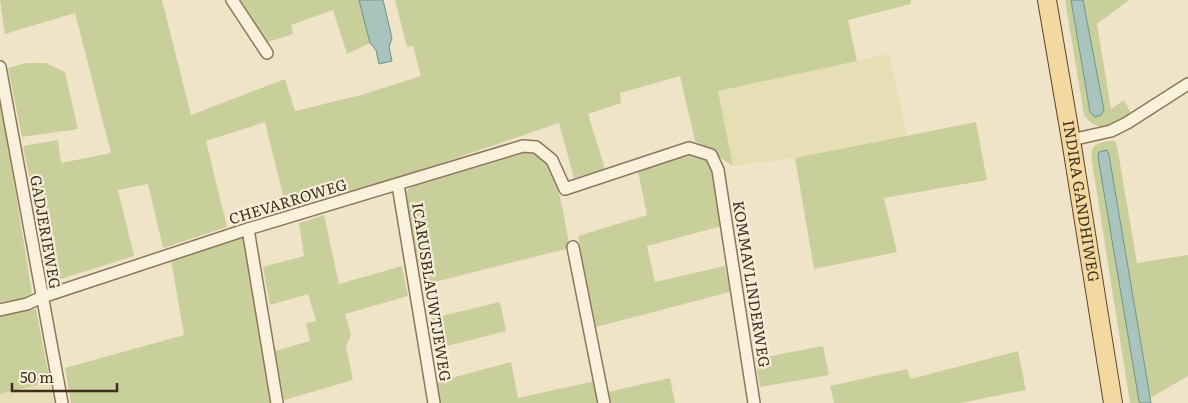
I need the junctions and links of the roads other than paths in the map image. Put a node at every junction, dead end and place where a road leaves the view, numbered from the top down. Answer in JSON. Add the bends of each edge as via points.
{"nodes":[{"id":1,"x":232,"y":0,"type":"edge"},
{"id":2,"x":1047,"y":0,"type":"edge"},
{"id":3,"x":267,"y":53,"type":"dead end"},
{"id":4,"x":0,"y":66,"type":"edge"},
{"id":5,"x":1188,"y":84,"type":"edge"},
{"id":6,"x":1071,"y":140,"type":"junction"},
{"id":7,"x":398,"y":185,"type":"junction"},
{"id":8,"x":564,"y":189,"type":"joint"},
{"id":9,"x":248,"y":229,"type":"junction"},
{"id":10,"x":573,"y":247,"type":"dead end"},
{"id":11,"x":42,"y":297,"type":"junction"},
{"id":12,"x":0,"y":310,"type":"edge"},
{"id":13,"x":62,"y":403,"type":"edge"},
{"id":14,"x":277,"y":403,"type":"edge"},
{"id":15,"x":434,"y":403,"type":"edge"},
{"id":16,"x":604,"y":403,"type":"edge"},
{"id":17,"x":754,"y":403,"type":"edge"},
{"id":18,"x":1113,"y":403,"type":"edge"}],
"edges":[{"from":1,"to":3,"type":"street"},
{"from":2,"to":6,"type":"main road","name":"INDIRA GANDHIWEG"},
{"from":4,"to":11,"type":"street","name":"GADJERIEWEG"},
{"from":5,"to":6,"type":"street","via":[[1127,124]]},
{"from":6,"to":18,"type":"main road","name":"INDIRA GANDHIWEG"},
{"from":7,"to":8,"type":"street","name":"CHEVARROWEG","via":[[523,146],[536,147],[552,160]]},
{"from":7,"to":9,"type":"street","name":"CHEVARROWEG"},
{"from":7,"to":15,"type":"street","name":"ICARUSBLAUWTJEWEG"},
{"from":8,"to":17,"type":"street","name":"KOMMAVLINDERWEG","via":[[689,148],[711,155],[718,170]]},
{"from":9,"to":11,"type":"street","name":"CHEVARROWEG"},
{"from":9,"to":14,"type":"street"},
{"from":10,"to":16,"type":"street"},
{"from":11,"to":12,"type":"street","name":"CHEVARROWEG"},
{"from":11,"to":13,"type":"street","name":"GADJERIEWEG"}]}
